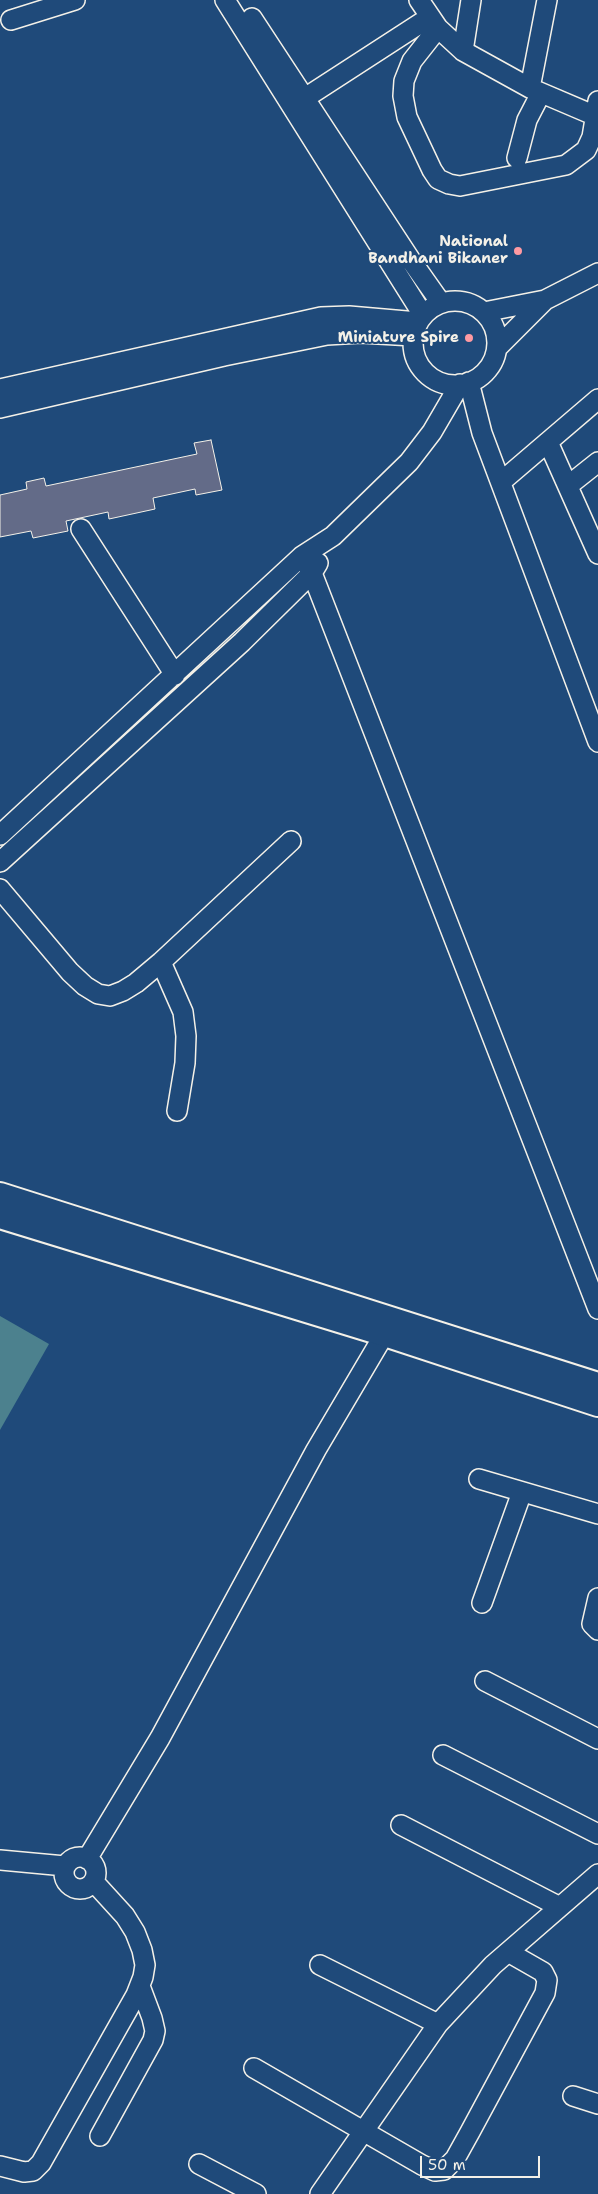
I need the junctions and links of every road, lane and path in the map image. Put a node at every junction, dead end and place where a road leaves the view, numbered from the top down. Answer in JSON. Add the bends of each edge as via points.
{"nodes":[{"id":1,"x":75,"y":0,"type":"edge"},
{"id":2,"x":224,"y":0,"type":"edge"},
{"id":3,"x":240,"y":0,"type":"edge"},
{"id":4,"x":419,"y":0,"type":"edge"},
{"id":5,"x":471,"y":0,"type":"edge"},
{"id":6,"x":547,"y":0,"type":"edge"},
{"id":7,"x":11,"y":20,"type":"dead end"},
{"id":8,"x":434,"y":22,"type":"junction"},
{"id":9,"x":463,"y":51,"type":"junction"},
{"id":10,"x":535,"y":91,"type":"junction"},
{"id":11,"x":305,"y":98,"type":"junction"},
{"id":12,"x":597,"y":111,"type":"edge"},
{"id":13,"x":516,"y":158,"type":"dead end"},
{"id":14,"x":598,"y":273,"type":"edge"},
{"id":15,"x":545,"y":300,"type":"junction"},
{"id":16,"x":441,"y":303,"type":"junction"},
{"id":17,"x":484,"y":312,"type":"junction"},
{"id":18,"x":418,"y":324,"type":"junction"},
{"id":19,"x":497,"y":348,"type":"junction"},
{"id":20,"x":464,"y":383,"type":"junction"},
{"id":21,"x":0,"y":389,"type":"edge"},
{"id":22,"x":598,"y":399,"type":"edge"},
{"id":23,"x":0,"y":408,"type":"edge"},
{"id":24,"x":548,"y":442,"type":"junction"},
{"id":25,"x":598,"y":462,"type":"edge"},
{"id":26,"x":501,"y":482,"type":"junction"},
{"id":27,"x":569,"y":485,"type":"junction"},
{"id":28,"x":593,"y":526,"type":"edge"},
{"id":29,"x":81,"y":529,"type":"dead end"},
{"id":30,"x":333,"y":536,"type":"junction"},
{"id":31,"x":598,"y":554,"type":"edge"},
{"id":32,"x":302,"y":556,"type":"junction"},
{"id":33,"x":312,"y":573,"type":"junction"},
{"id":34,"x":175,"y":674,"type":"junction"},
{"id":35,"x":592,"y":707,"type":"edge"},
{"id":36,"x":598,"y":742,"type":"edge"},
{"id":37,"x":0,"y":835,"type":"edge"},
{"id":38,"x":291,"y":841,"type":"dead end"},
{"id":39,"x":0,"y":862,"type":"edge"},
{"id":40,"x":0,"y":889,"type":"edge"},
{"id":41,"x":161,"y":962,"type":"junction"},
{"id":42,"x":177,"y":1111,"type":"dead end"},
{"id":43,"x":0,"y":1195,"type":"edge"},
{"id":44,"x":0,"y":1216,"type":"edge"},
{"id":45,"x":598,"y":1309,"type":"edge"},
{"id":46,"x":389,"y":1327,"type":"junction"},
{"id":47,"x":598,"y":1385,"type":"edge"},
{"id":48,"x":598,"y":1404,"type":"edge"},
{"id":49,"x":479,"y":1479,"type":"dead end"},
{"id":50,"x":522,"y":1492,"type":"junction"},
{"id":51,"x":598,"y":1514,"type":"edge"},
{"id":52,"x":598,"y":1598,"type":"edge"},
{"id":53,"x":482,"y":1603,"type":"dead end"},
{"id":54,"x":598,"y":1630,"type":"edge"},
{"id":55,"x":485,"y":1681,"type":"dead end"},
{"id":56,"x":598,"y":1739,"type":"edge"},
{"id":57,"x":443,"y":1755,"type":"dead end"},
{"id":58,"x":401,"y":1824,"type":"dead end"},
{"id":59,"x":598,"y":1834,"type":"edge"},
{"id":60,"x":87,"y":1859,"type":"junction"},
{"id":61,"x":0,"y":1860,"type":"edge"},
{"id":62,"x":65,"y":1866,"type":"junction"},
{"id":63,"x":598,"y":1874,"type":"edge"},
{"id":64,"x":94,"y":1882,"type":"junction"},
{"id":65,"x":558,"y":1906,"type":"junction"},
{"id":66,"x":508,"y":1952,"type":"junction"},
{"id":67,"x":320,"y":1965,"type":"dead end"},
{"id":68,"x":140,"y":1986,"type":"junction"},
{"id":69,"x":438,"y":2024,"type":"junction"},
{"id":70,"x":254,"y":2068,"type":"dead end"},
{"id":71,"x":573,"y":2096,"type":"dead end"},
{"id":72,"x":598,"y":2104,"type":"edge"},
{"id":73,"x":363,"y":2132,"type":"junction"},
{"id":74,"x":100,"y":2136,"type":"dead end"},
{"id":75,"x":199,"y":2164,"type":"dead end"},
{"id":76,"x":1,"y":2169,"type":"edge"},
{"id":77,"x":256,"y":2194,"type":"edge"},
{"id":78,"x":320,"y":2194,"type":"edge"}],
"edges":[{"from":1,"to":7,"type":"street"},
{"from":2,"to":18,"type":"street"},
{"from":3,"to":11,"type":"street"},
{"from":4,"to":8,"type":"street"},
{"from":5,"to":9,"type":"street"},
{"from":6,"to":10,"type":"street"},
{"from":8,"to":9,"type":"street"},
{"from":8,"to":11,"type":"street"},
{"from":8,"to":12,"type":"street","via":[[412,61],[404,81],[403,96],[407,117],[438,179],[460,186],[566,165],[586,150]]},
{"from":9,"to":10,"type":"street"},
{"from":10,"to":12,"type":"street"},
{"from":10,"to":13,"type":"street"},
{"from":11,"to":16,"type":"street"},
{"from":14,"to":15,"type":"street"},
{"from":15,"to":17,"type":"street"},
{"from":15,"to":19,"type":"street"},
{"from":16,"to":17,"type":"street","via":[[464,302]]},
{"from":16,"to":18,"type":"street","via":[[431,308]]},
{"from":17,"to":19,"type":"street","via":[[495,330]]},
{"from":18,"to":20,"type":"street","via":[[416,358],[422,368],[440,382]]},
{"from":18,"to":21,"type":"street","via":[[349,316],[321,318]]},
{"from":18,"to":23,"type":"street","via":[[327,335]]},
{"from":19,"to":20,"type":"street","via":[[485,373]]},
{"from":20,"to":26,"type":"street"},
{"from":20,"to":30,"type":"street","via":[[409,462]]},
{"from":22,"to":24,"type":"street"},
{"from":24,"to":26,"type":"street"},
{"from":24,"to":27,"type":"street"},
{"from":25,"to":27,"type":"street"},
{"from":26,"to":35,"type":"street"},
{"from":27,"to":28,"type":"street"},
{"from":28,"to":31,"type":"street"},
{"from":29,"to":34,"type":"street"},
{"from":30,"to":32,"type":"street"},
{"from":30,"to":33,"type":"street"},
{"from":32,"to":33,"type":"street"},
{"from":32,"to":34,"type":"street"},
{"from":33,"to":39,"type":"street","via":[[242,642]]},
{"from":33,"to":45,"type":"street"},
{"from":34,"to":37,"type":"street"},
{"from":35,"to":36,"type":"street"},
{"from":38,"to":41,"type":"street"},
{"from":40,"to":41,"type":"street","via":[[70,972],[98,994],[110,996],[123,991]]},
{"from":41,"to":42,"type":"street","via":[[183,1012],[186,1036]]},
{"from":43,"to":46,"type":"main road"},
{"from":44,"to":46,"type":"main road"},
{"from":46,"to":47,"type":"main road"},
{"from":46,"to":48,"type":"main road"},
{"from":46,"to":60,"type":"street","via":[[316,1450],[160,1738]]},
{"from":49,"to":50,"type":"street"},
{"from":50,"to":51,"type":"street"},
{"from":50,"to":53,"type":"street"},
{"from":52,"to":54,"type":"street","via":[[592,1624]]},
{"from":55,"to":56,"type":"street"},
{"from":57,"to":59,"type":"street"},
{"from":58,"to":65,"type":"street"},
{"from":60,"to":62,"type":"street","via":[[77,1857]]},
{"from":60,"to":64,"type":"street","via":[[95,1866]]},
{"from":61,"to":62,"type":"street"},
{"from":62,"to":64,"type":"street","via":[[66,1881],[73,1888],[84,1889]]},
{"from":63,"to":65,"type":"street"},
{"from":64,"to":68,"type":"street","via":[[135,1932],[145,1965]]},
{"from":65,"to":66,"type":"street"},
{"from":66,"to":69,"type":"street"},
{"from":66,"to":73,"type":"street","via":[[543,1972],[547,1980],[545,1993],[490,2097],[448,2167],[435,2170]]},
{"from":67,"to":69,"type":"street"},
{"from":68,"to":74,"type":"street","via":[[152,2018],[153,2040]]},
{"from":68,"to":76,"type":"street","via":[[41,2163],[32,2171]]},
{"from":69,"to":73,"type":"street"},
{"from":70,"to":73,"type":"street"},
{"from":71,"to":72,"type":"street"},
{"from":73,"to":78,"type":"street"},
{"from":75,"to":77,"type":"street"}]}
